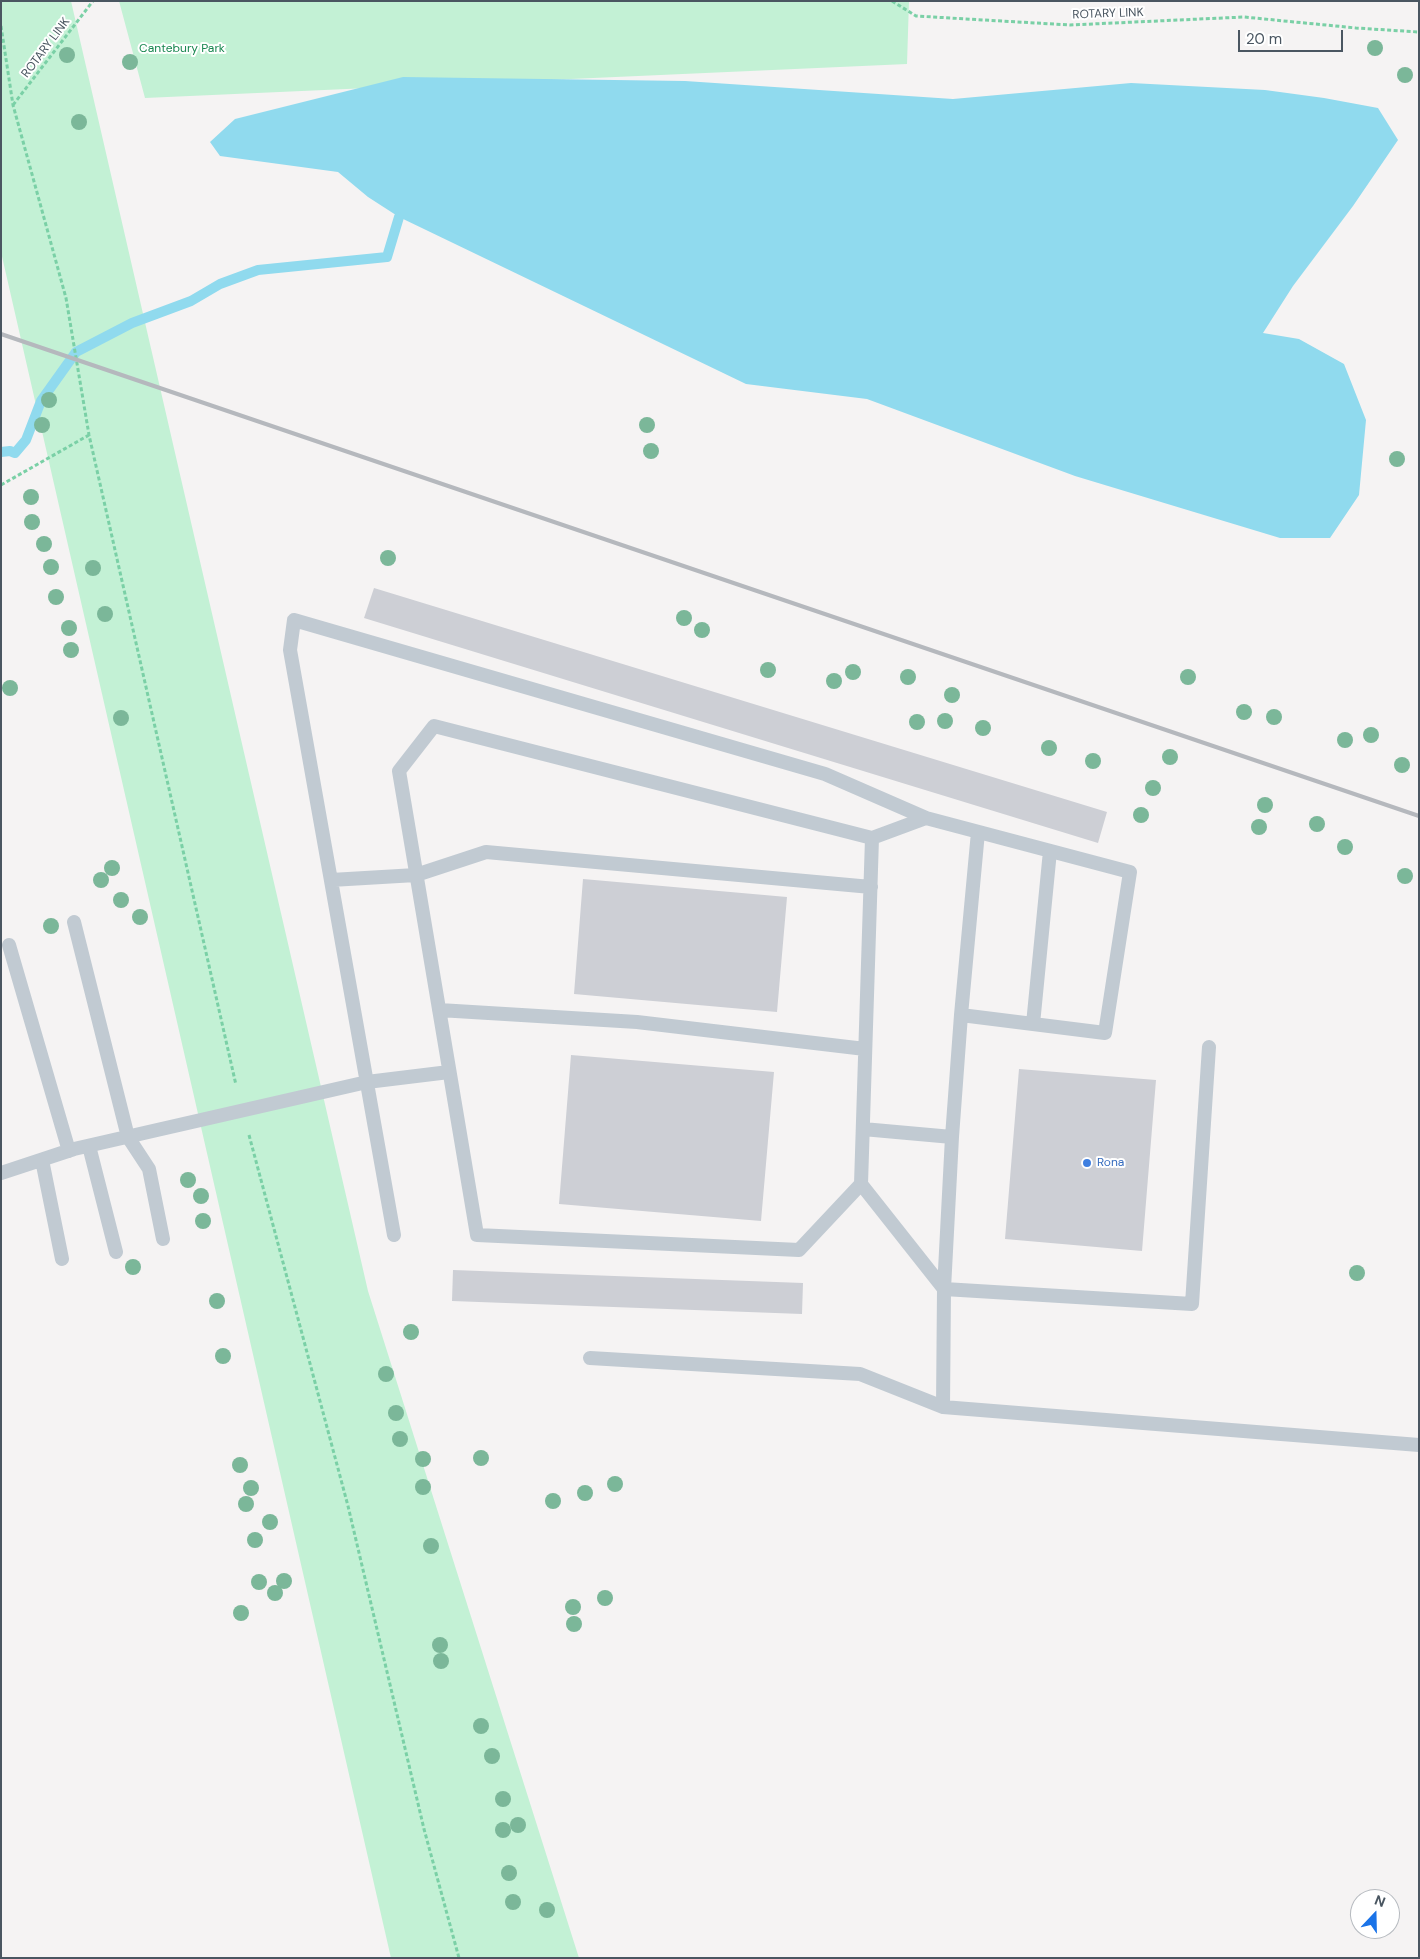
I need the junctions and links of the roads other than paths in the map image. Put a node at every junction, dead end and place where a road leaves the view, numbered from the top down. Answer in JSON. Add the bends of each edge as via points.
{"nodes":[{"id":1,"x":926,"y":818,"type":"junction"},
{"id":2,"x":978,"y":832,"type":"junction"},
{"id":3,"x":872,"y":838,"type":"junction"},
{"id":4,"x":1050,"y":851,"type":"junction"},
{"id":5,"x":416,"y":875,"type":"junction"},
{"id":6,"x":331,"y":880,"type":"junction"},
{"id":7,"x":871,"y":887,"type":"junction"},
{"id":8,"x":74,"y":922,"type":"dead end"},
{"id":9,"x":9,"y":946,"type":"dead end"},
{"id":10,"x":439,"y":1010,"type":"junction"},
{"id":11,"x":961,"y":1015,"type":"junction"},
{"id":12,"x":1033,"y":1024,"type":"junction"},
{"id":13,"x":1209,"y":1047,"type":"dead end"},
{"id":14,"x":865,"y":1050,"type":"junction"},
{"id":15,"x":449,"y":1072,"type":"junction"},
{"id":16,"x":367,"y":1082,"type":"junction"},
{"id":17,"x":862,"y":1129,"type":"junction"},
{"id":18,"x":128,"y":1137,"type":"junction"},
{"id":19,"x":952,"y":1137,"type":"junction"},
{"id":20,"x":89,"y":1146,"type":"junction"},
{"id":21,"x":69,"y":1151,"type":"junction"},
{"id":22,"x":42,"y":1160,"type":"junction"},
{"id":23,"x":1,"y":1173,"type":"edge"},
{"id":24,"x":860,"y":1184,"type":"junction"},
{"id":25,"x":394,"y":1235,"type":"dead end"},
{"id":26,"x":163,"y":1239,"type":"dead end"},
{"id":27,"x":116,"y":1252,"type":"dead end"},
{"id":28,"x":62,"y":1259,"type":"dead end"},
{"id":29,"x":944,"y":1290,"type":"junction"},
{"id":30,"x":590,"y":1358,"type":"dead end"},
{"id":31,"x":943,"y":1408,"type":"junction"},
{"id":32,"x":1419,"y":1445,"type":"edge"}],
"edges":[{"from":1,"to":2,"type":"lane"},
{"from":1,"to":3,"type":"lane"},
{"from":1,"to":6,"type":"lane","via":[[825,774],[294,620],[290,650]]},
{"from":2,"to":4,"type":"lane"},
{"from":2,"to":11,"type":"lane"},
{"from":3,"to":5,"type":"lane","via":[[434,726],[399,771]]},
{"from":3,"to":7,"type":"lane"},
{"from":4,"to":12,"type":"lane"},
{"from":4,"to":12,"type":"lane","via":[[1130,872],[1105,1033]]},
{"from":5,"to":6,"type":"lane"},
{"from":5,"to":7,"type":"lane","via":[[486,852]]},
{"from":5,"to":10,"type":"lane"},
{"from":6,"to":16,"type":"lane"},
{"from":7,"to":14,"type":"lane"},
{"from":8,"to":18,"type":"lane"},
{"from":9,"to":21,"type":"lane"},
{"from":10,"to":14,"type":"lane","via":[[637,1022]]},
{"from":10,"to":15,"type":"lane"},
{"from":11,"to":12,"type":"lane"},
{"from":11,"to":19,"type":"lane"},
{"from":13,"to":29,"type":"lane","via":[[1192,1304]]},
{"from":14,"to":17,"type":"lane"},
{"from":15,"to":16,"type":"lane"},
{"from":15,"to":24,"type":"lane","via":[[477,1235],[798,1250]]},
{"from":16,"to":18,"type":"lane"},
{"from":16,"to":25,"type":"lane"},
{"from":17,"to":19,"type":"lane"},
{"from":17,"to":24,"type":"lane"},
{"from":18,"to":20,"type":"lane"},
{"from":18,"to":26,"type":"lane","via":[[149,1169]]},
{"from":19,"to":29,"type":"lane"},
{"from":20,"to":21,"type":"lane"},
{"from":20,"to":27,"type":"lane"},
{"from":21,"to":22,"type":"lane"},
{"from":22,"to":23,"type":"lane"},
{"from":22,"to":28,"type":"lane"},
{"from":24,"to":29,"type":"lane"},
{"from":29,"to":31,"type":"lane"},
{"from":30,"to":31,"type":"lane","via":[[860,1374]]},
{"from":31,"to":32,"type":"lane"}]}
